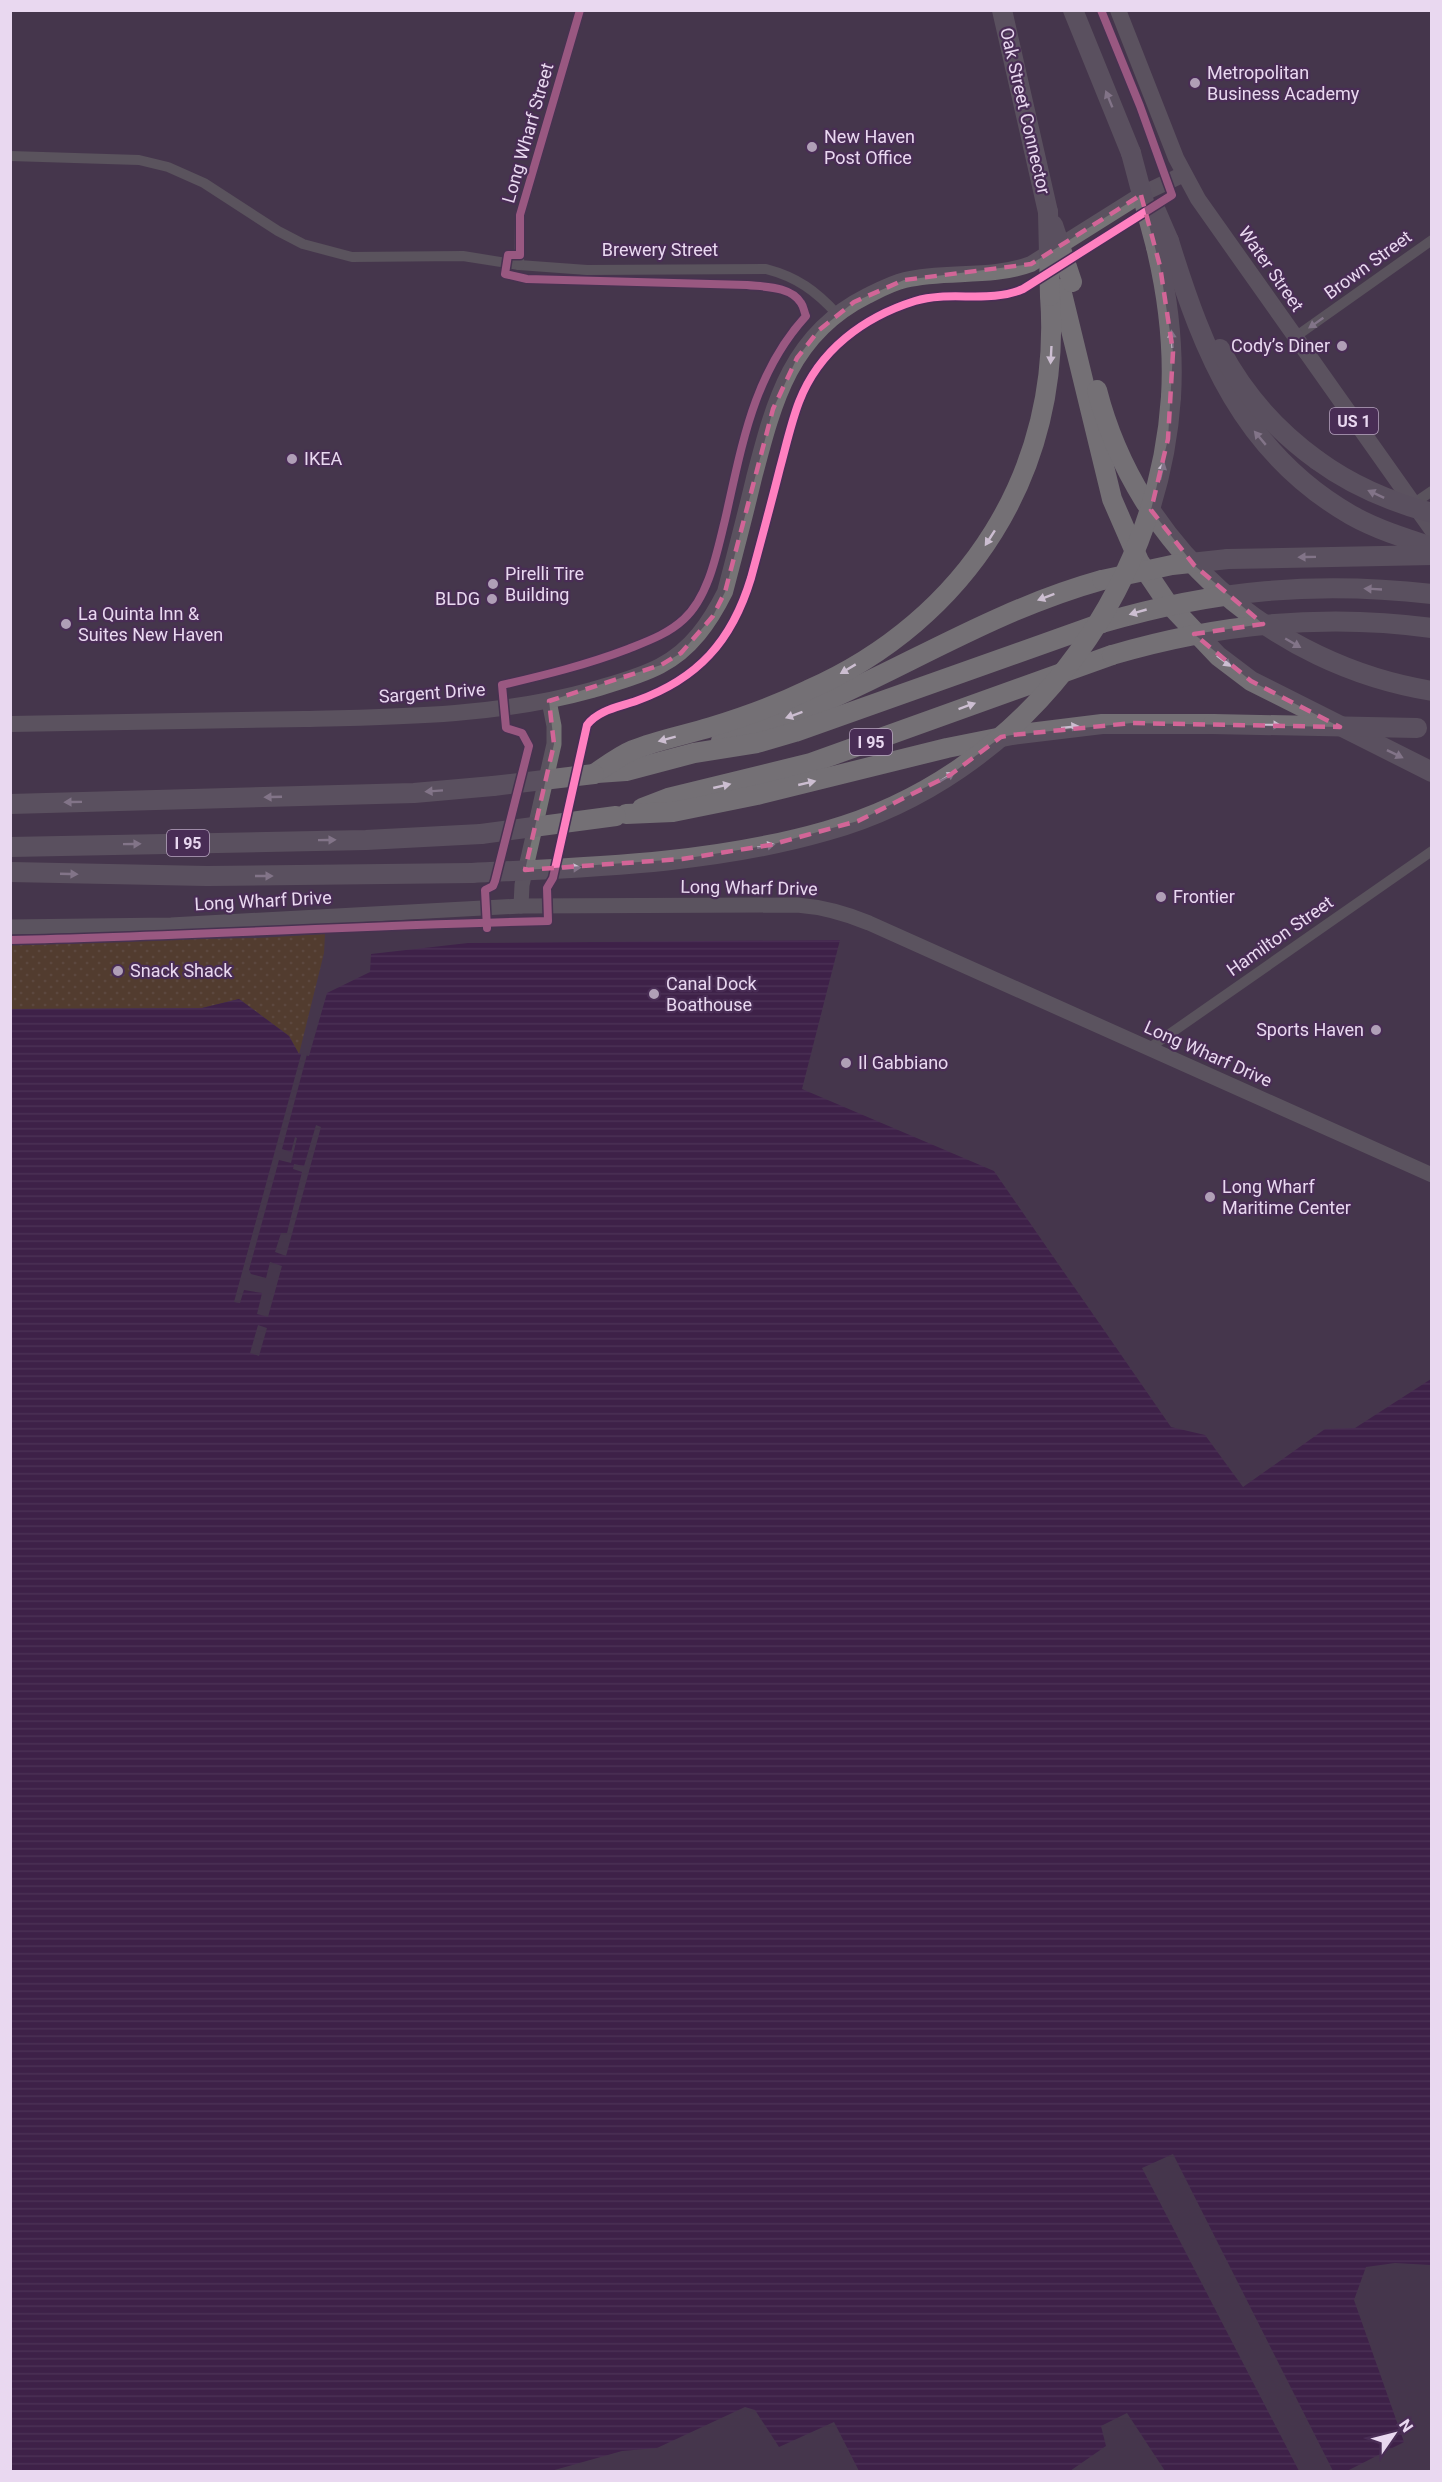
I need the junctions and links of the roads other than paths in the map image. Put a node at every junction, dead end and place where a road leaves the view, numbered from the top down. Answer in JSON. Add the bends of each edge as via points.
{"nodes":[{"id":1,"x":580,"y":10,"type":"edge"},
{"id":2,"x":1002,"y":10,"type":"edge"},
{"id":3,"x":1073,"y":10,"type":"edge"},
{"id":4,"x":1118,"y":10,"type":"edge"},
{"id":5,"x":10,"y":156,"type":"edge"},
{"id":6,"x":1184,"y":174,"type":"junction"},
{"id":7,"x":1431,"y":240,"type":"edge"},
{"id":8,"x":1162,"y":244,"type":"junction"},
{"id":9,"x":519,"y":266,"type":"junction"},
{"id":10,"x":1061,"y":289,"type":"junction"},
{"id":11,"x":837,"y":314,"type":"junction"},
{"id":12,"x":1295,"y":337,"type":"junction"},
{"id":13,"x":1431,"y":490,"type":"edge"},
{"id":14,"x":1413,"y":504,"type":"junction"},
{"id":15,"x":1431,"y":513,"type":"edge"},
{"id":16,"x":1431,"y":530,"type":"edge"},
{"id":17,"x":1431,"y":547,"type":"edge"},
{"id":18,"x":1431,"y":555,"type":"edge"},
{"id":19,"x":1431,"y":594,"type":"edge"},
{"id":20,"x":1431,"y":628,"type":"edge"},
{"id":21,"x":1431,"y":691,"type":"edge"},
{"id":22,"x":549,"y":701,"type":"junction"},
{"id":23,"x":10,"y":724,"type":"edge"},
{"id":24,"x":1424,"y":728,"type":"edge"},
{"id":25,"x":694,"y":753,"type":"junction"},
{"id":26,"x":1431,"y":772,"type":"edge"},
{"id":27,"x":594,"y":774,"type":"junction"},
{"id":28,"x":10,"y":804,"type":"edge"},
{"id":29,"x":621,"y":815,"type":"junction"},
{"id":30,"x":10,"y":847,"type":"edge"},
{"id":31,"x":1431,"y":850,"type":"edge"},
{"id":32,"x":10,"y":872,"type":"edge"},
{"id":33,"x":521,"y":906,"type":"junction"},
{"id":34,"x":10,"y":927,"type":"edge"},
{"id":35,"x":1149,"y":1048,"type":"junction"},
{"id":36,"x":1431,"y":1175,"type":"edge"}],
"edges":[{"from":1,"to":9,"type":"street","name":"Long Wharf Street","via":[[520,216]]},
{"from":2,"to":10,"type":"highway","name":"Oak Street Connector","bridge":true,"via":[[1048,212]]},
{"from":8,"to":3,"type":"highway","one_way":true,"bridge":true,"via":[[1131,153]]},
{"from":4,"to":6,"type":"main road","name":"Water Street","number":"US 1"},
{"from":5,"to":9,"type":"street","name":"Brewery Street","via":[[151,163],[186,174],[278,231],[329,252],[370,258],[463,256]]},
{"from":6,"to":11,"type":"main road","via":[[1144,193],[1031,264],[995,272],[935,274],[903,280]]},
{"from":6,"to":12,"type":"main road","name":"Water Street","number":"US 1","via":[[1198,200]]},
{"from":7,"to":12,"type":"street","name":"Brown Street","one_way":true},
{"from":15,"to":8,"type":"highway","one_way":true,"bridge":true,"via":[[1343,478],[1277,426],[1240,382],[1221,351],[1188,274]]},
{"from":17,"to":8,"type":"highway","one_way":true,"via":[[1353,516],[1301,480],[1259,438],[1226,387],[1181,279]]},
{"from":32,"to":8,"type":"highway","one_way":true,"bridge":true,"via":[[207,876],[472,873],[610,866],[770,845],[858,821],[903,801],[950,775],[1012,728],[1046,693],[1088,641],[1138,548],[1164,459],[1171,397],[1173,352]]},
{"from":9,"to":11,"type":"street","name":"Brewery Street","via":[[587,270],[766,269],[810,287]]},
{"from":10,"to":21,"type":"highway","one_way":true,"via":[[1113,438],[1146,502],[1177,546],[1227,596],[1290,642],[1356,672]]},
{"from":10,"to":26,"type":"highway","one_way":true,"via":[[1112,499],[1139,561],[1166,601],[1218,656],[1251,681]]},
{"from":10,"to":27,"type":"highway","one_way":true,"via":[[1048,385],[1027,469],[988,542],[946,593],[881,648],[817,686],[743,717],[630,751]]},
{"from":11,"to":22,"type":"main road","name":"Sargent Drive","via":[[809,341],[785,378],[772,409],[724,592],[713,616],[681,653],[661,665],[630,679]]},
{"from":12,"to":14,"type":"main road","name":"Water Street","number":"US 1"},
{"from":13,"to":14,"type":"street"},
{"from":14,"to":16,"type":"main road","name":"Water Street","number":"US 1"},
{"from":18,"to":25,"type":"highway","one_way":true,"bridge":true,"via":[[1228,559],[1172,565],[1102,580],[1021,607],[814,707]]},
{"from":19,"to":25,"type":"highway","number":"I 95","one_way":true,"bridge":true,"via":[[1348,588],[1267,590],[1184,601],[1102,623],[831,721],[757,743]]},
{"from":29,"to":20,"type":"highway","number":"I 95","one_way":true,"bridge":true,"via":[[668,798],[819,760],[1112,655],[1172,638],[1261,624],[1351,621]]},
{"from":22,"to":23,"type":"main road","name":"Sargent Drive","via":[[390,717]]},
{"from":22,"to":33,"type":"main road","via":[[554,744],[522,885]]},
{"from":29,"to":24,"type":"highway","one_way":true,"bridge":true,"via":[[673,812],[758,795],[947,747],[1102,724]]},
{"from":25,"to":27,"type":"highway","number":"I 95","via":[[627,771]]},
{"from":27,"to":28,"type":"highway","number":"I 95","one_way":true,"bridge":true,"via":[[414,793]]},
{"from":30,"to":29,"type":"highway","number":"I 95","one_way":true,"bridge":true,"via":[[481,834]]},
{"from":31,"to":35,"type":"street","name":"Hamilton Street"},
{"from":33,"to":34,"type":"main road","name":"Long Wharf Drive","via":[[182,924]]},
{"from":33,"to":35,"type":"main road","name":"Long Wharf Drive","via":[[797,905],[845,913]]},
{"from":35,"to":36,"type":"main road","name":"Long Wharf Drive"}]}
